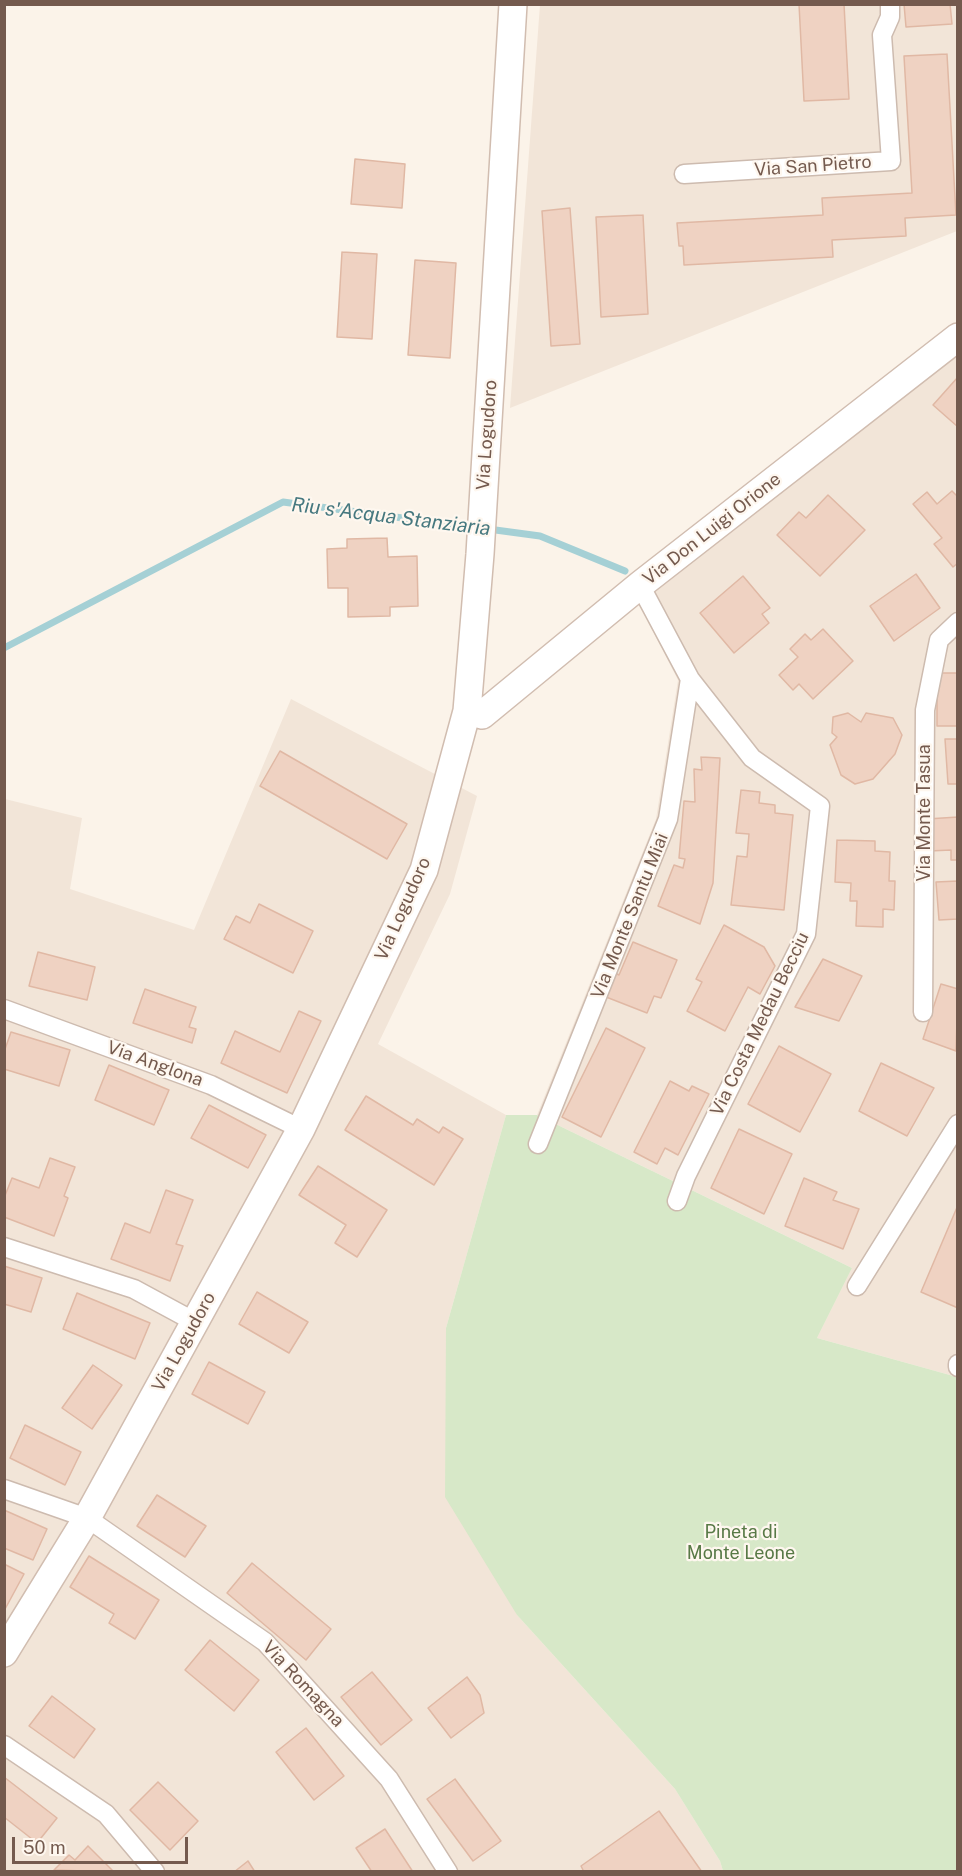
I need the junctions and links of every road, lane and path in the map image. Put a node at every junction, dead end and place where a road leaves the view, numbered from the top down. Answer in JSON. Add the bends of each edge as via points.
{"nodes":[{"id":1,"x":513,"y":4,"type":"edge"},
{"id":2,"x":890,"y":4,"type":"edge"},
{"id":3,"x":684,"y":174,"type":"dead end"},
{"id":4,"x":957,"y":337,"type":"edge"},
{"id":5,"x":640,"y":585,"type":"junction"},
{"id":6,"x":957,"y":622,"type":"edge"},
{"id":7,"x":690,"y":679,"type":"junction"},
{"id":8,"x":467,"y":711,"type":"junction"},
{"id":9,"x":4,"y":1009,"type":"edge"},
{"id":10,"x":923,"y":1012,"type":"dead end"},
{"id":11,"x":957,"y":1124,"type":"edge"},
{"id":12,"x":301,"y":1129,"type":"junction"},
{"id":13,"x":538,"y":1144,"type":"dead end"},
{"id":14,"x":677,"y":1201,"type":"dead end"},
{"id":15,"x":4,"y":1247,"type":"edge"},
{"id":16,"x":857,"y":1286,"type":"dead end"},
{"id":17,"x":195,"y":1322,"type":"junction"},
{"id":18,"x":4,"y":1490,"type":"edge"},
{"id":19,"x":87,"y":1518,"type":"junction"},
{"id":20,"x":4,"y":1653,"type":"edge"},
{"id":21,"x":4,"y":1746,"type":"edge"},
{"id":22,"x":155,"y":1872,"type":"edge"},
{"id":23,"x":448,"y":1872,"type":"edge"}],
"edges":[{"from":1,"to":8,"type":"street","name":"Via Logudoro"},
{"from":2,"to":3,"type":"street","name":"Via San Pietro","via":[[890,17],[882,35],[891,161]]},
{"from":4,"to":5,"type":"street","name":"Via Don Luigi Orione"},
{"from":5,"to":7,"type":"street","name":"Via Costa Medau Becciu"},
{"from":5,"to":8,"type":"street","name":"Via Don Luigi Orione","via":[[482,715]]},
{"from":6,"to":10,"type":"street","name":"Via Monte Tasua","via":[[939,640],[925,710]]},
{"from":7,"to":13,"type":"street","name":"Via Monte Santu Miai","via":[[668,819]]},
{"from":7,"to":14,"type":"street","name":"Via Costa Medau Becciu","via":[[752,758],[820,806],[806,934]]},
{"from":8,"to":12,"type":"street","name":"Via Logudoro","via":[[424,870]]},
{"from":9,"to":12,"type":"street","name":"Via Anglona","via":[[211,1085]]},
{"from":11,"to":16,"type":"street"},
{"from":12,"to":17,"type":"street","name":"Via Logudoro"},
{"from":15,"to":17,"type":"street","via":[[134,1289]]},
{"from":17,"to":19,"type":"street","name":"Via Logudoro"},
{"from":18,"to":19,"type":"street","name":"Via Romagna"},
{"from":19,"to":20,"type":"street","name":"Via Logudoro"},
{"from":19,"to":23,"type":"street","name":"Via Romagna","via":[[265,1642],[389,1779]]},
{"from":21,"to":22,"type":"street","via":[[106,1814]]}]}
